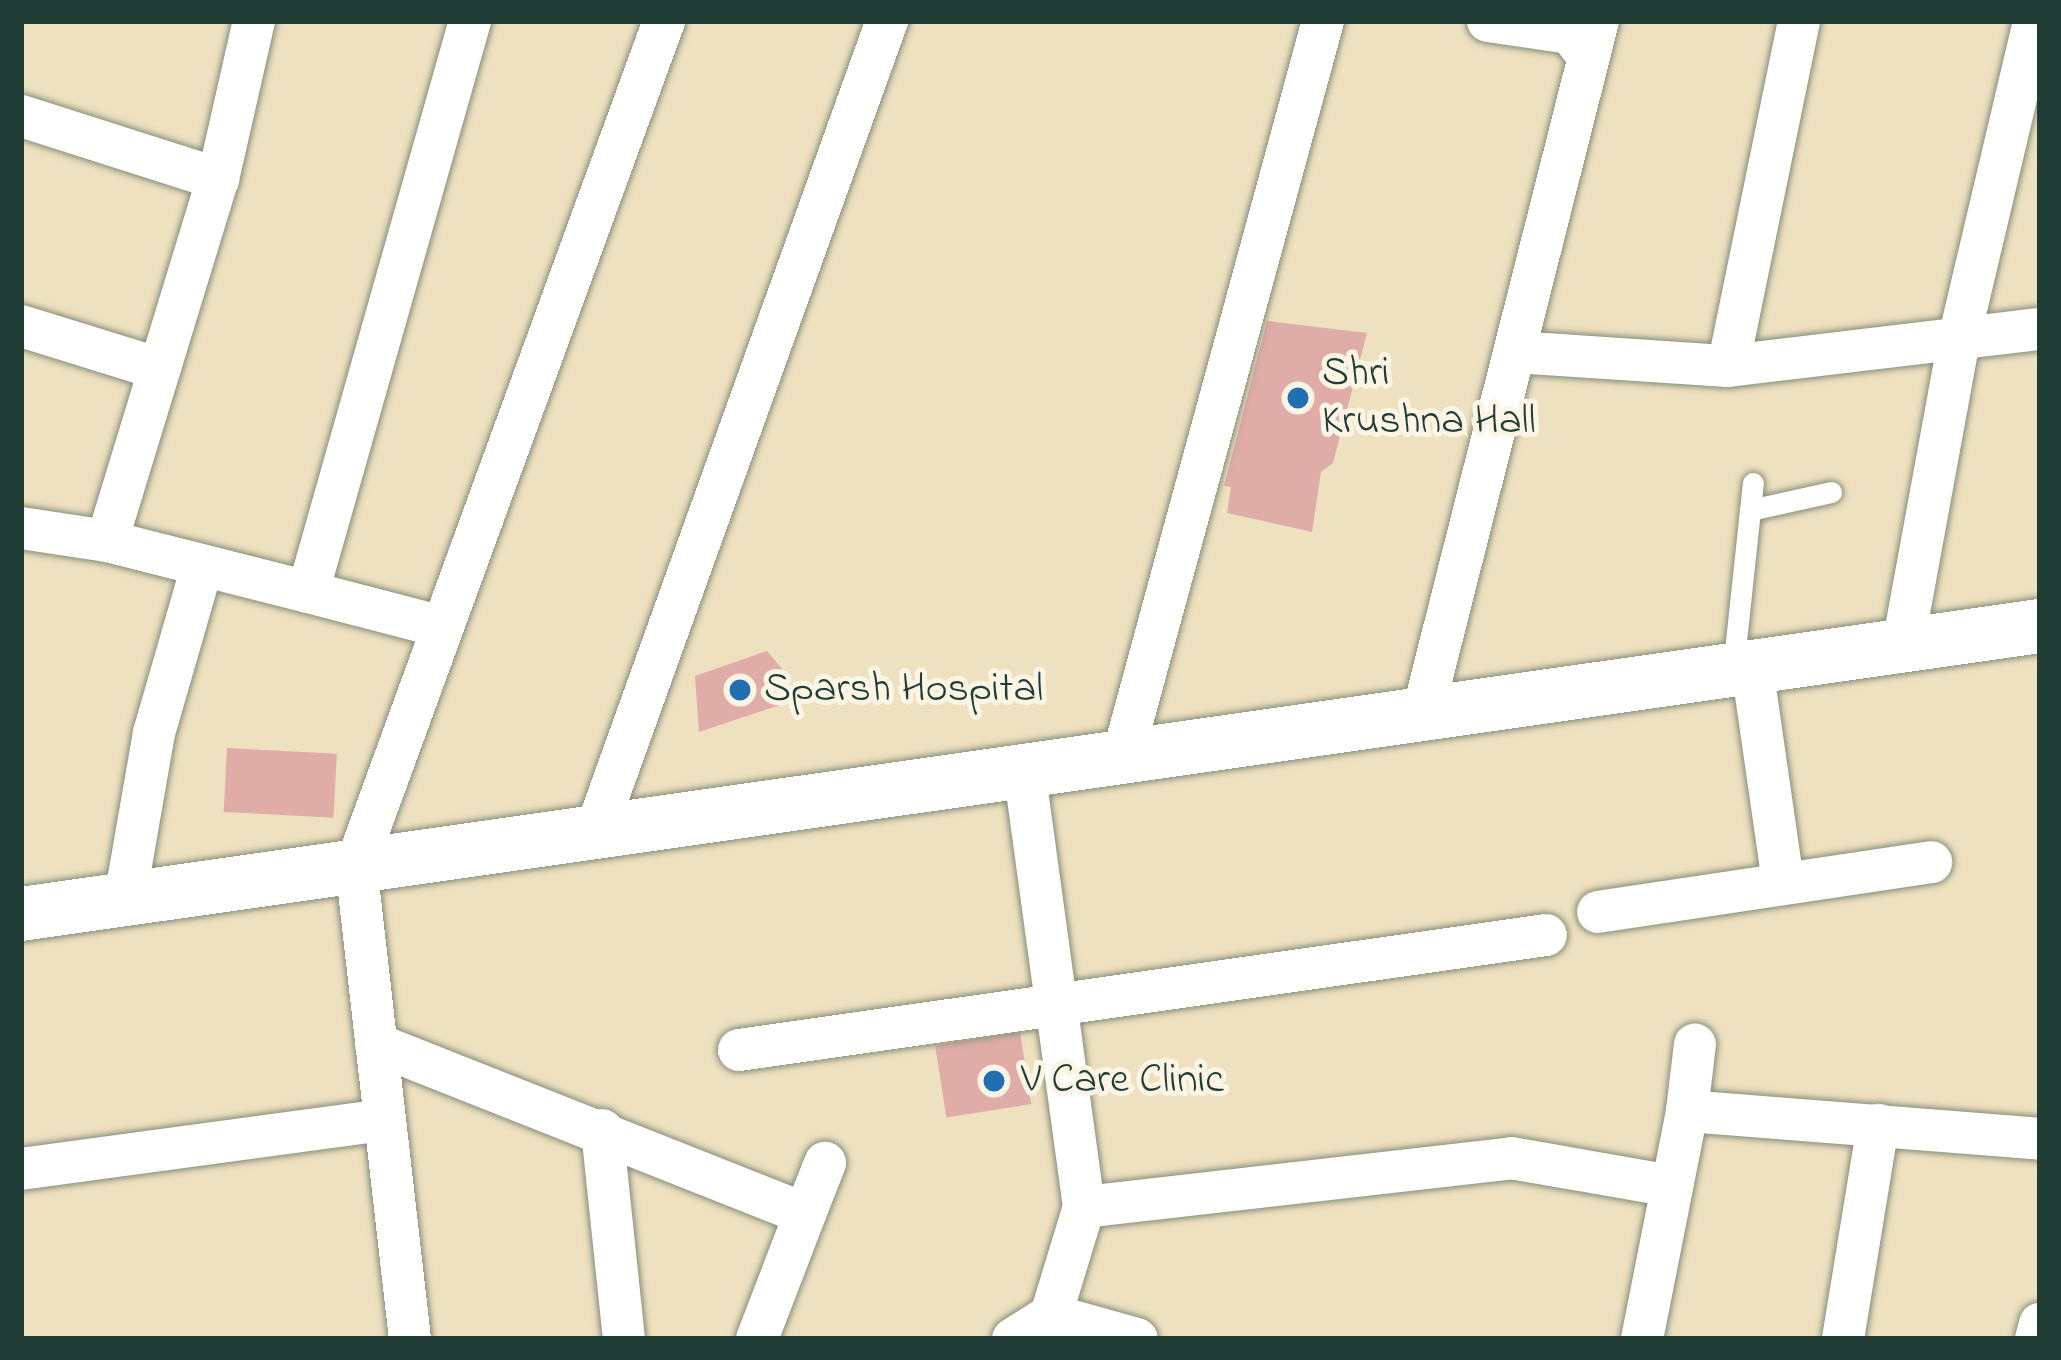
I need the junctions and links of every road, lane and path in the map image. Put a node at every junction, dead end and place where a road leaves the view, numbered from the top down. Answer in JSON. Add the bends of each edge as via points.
{"nodes":[{"id":1,"x":254,"y":21,"type":"edge"},
{"id":2,"x":470,"y":21,"type":"edge"},
{"id":3,"x":664,"y":21,"type":"edge"},
{"id":4,"x":887,"y":21,"type":"edge"},
{"id":5,"x":1323,"y":21,"type":"edge"},
{"id":6,"x":1487,"y":21,"type":"edge"},
{"id":7,"x":1799,"y":21,"type":"edge"},
{"id":8,"x":2034,"y":21,"type":"edge"},
{"id":9,"x":1593,"y":39,"type":"edge"},
{"id":10,"x":21,"y":116,"type":"edge"},
{"id":11,"x":218,"y":179,"type":"junction"},
{"id":12,"x":21,"y":326,"type":"edge"},
{"id":13,"x":2040,"y":329,"type":"edge"},
{"id":14,"x":1959,"y":339,"type":"junction"},
{"id":15,"x":1515,"y":352,"type":"junction"},
{"id":16,"x":1727,"y":366,"type":"junction"},
{"id":17,"x":160,"y":369,"type":"junction"},
{"id":18,"x":1753,"y":483,"type":"dead end"},
{"id":19,"x":1831,"y":492,"type":"dead end"},
{"id":20,"x":1750,"y":510,"type":"junction"},
{"id":21,"x":21,"y":528,"type":"edge"},
{"id":22,"x":107,"y":541,"type":"junction"},
{"id":23,"x":202,"y":567,"type":"junction"},
{"id":24,"x":308,"y":592,"type":"junction"},
{"id":25,"x":2040,"y":626,"type":"edge"},
{"id":26,"x":442,"y":627,"type":"junction"},
{"id":27,"x":1903,"y":645,"type":"junction"},
{"id":28,"x":1742,"y":668,"type":"junction"},
{"id":29,"x":1423,"y":712,"type":"junction"},
{"id":30,"x":1124,"y":754,"type":"junction"},
{"id":31,"x":1024,"y":769,"type":"junction"},
{"id":32,"x":596,"y":830,"type":"junction"},
{"id":33,"x":1931,"y":862,"type":"dead end"},
{"id":34,"x":356,"y":865,"type":"junction"},
{"id":35,"x":1783,"y":881,"type":"junction"},
{"id":36,"x":125,"y":898,"type":"junction"},
{"id":37,"x":1598,"y":912,"type":"dead end"},
{"id":38,"x":21,"y":914,"type":"edge"},
{"id":39,"x":1546,"y":935,"type":"dead end"},
{"id":40,"x":1052,"y":1004,"type":"junction"},
{"id":41,"x":376,"y":1044,"type":"junction"},
{"id":42,"x":1695,"y":1044,"type":"dead end"},
{"id":43,"x":740,"y":1050,"type":"dead end"},
{"id":44,"x":1688,"y":1111,"type":"junction"},
{"id":45,"x":385,"y":1120,"type":"junction"},
{"id":46,"x":1878,"y":1126,"type":"junction"},
{"id":47,"x":602,"y":1130,"type":"junction"},
{"id":48,"x":2040,"y":1139,"type":"edge"},
{"id":49,"x":825,"y":1163,"type":"dead end"},
{"id":50,"x":21,"y":1169,"type":"edge"},
{"id":51,"x":1671,"y":1186,"type":"junction"},
{"id":52,"x":1084,"y":1207,"type":"junction"},
{"id":53,"x":805,"y":1214,"type":"junction"},
{"id":54,"x":1051,"y":1315,"type":"junction"},
{"id":55,"x":2040,"y":1324,"type":"edge"},
{"id":56,"x":410,"y":1339,"type":"edge"},
{"id":57,"x":624,"y":1339,"type":"edge"},
{"id":58,"x":757,"y":1339,"type":"edge"},
{"id":59,"x":1013,"y":1339,"type":"edge"},
{"id":60,"x":1136,"y":1339,"type":"edge"},
{"id":61,"x":1642,"y":1339,"type":"edge"},
{"id":62,"x":1843,"y":1339,"type":"edge"},
{"id":63,"x":2036,"y":1339,"type":"edge"}],
"edges":[{"from":1,"to":11,"type":"street"},
{"from":2,"to":24,"type":"street"},
{"from":3,"to":26,"type":"street"},
{"from":4,"to":32,"type":"street"},
{"from":5,"to":30,"type":"street"},
{"from":6,"to":9,"type":"street"},
{"from":7,"to":16,"type":"street"},
{"from":8,"to":14,"type":"street"},
{"from":9,"to":15,"type":"street"},
{"from":10,"to":11,"type":"street"},
{"from":11,"to":17,"type":"street"},
{"from":12,"to":17,"type":"street"},
{"from":13,"to":14,"type":"street"},
{"from":14,"to":16,"type":"street"},
{"from":14,"to":27,"type":"street"},
{"from":15,"to":16,"type":"street"},
{"from":15,"to":29,"type":"street"},
{"from":17,"to":22,"type":"street"},
{"from":18,"to":20,"type":"lane"},
{"from":19,"to":20,"type":"lane"},
{"from":20,"to":28,"type":"lane"},
{"from":21,"to":22,"type":"street"},
{"from":22,"to":23,"type":"street"},
{"from":23,"to":24,"type":"street"},
{"from":23,"to":36,"type":"street","via":[[154,733]]},
{"from":24,"to":26,"type":"street"},
{"from":25,"to":27,"type":"street"},
{"from":26,"to":34,"type":"street"},
{"from":27,"to":28,"type":"street"},
{"from":28,"to":29,"type":"street"},
{"from":28,"to":35,"type":"street"},
{"from":29,"to":30,"type":"street"},
{"from":30,"to":31,"type":"street"},
{"from":31,"to":32,"type":"street"},
{"from":31,"to":40,"type":"street"},
{"from":32,"to":34,"type":"street"},
{"from":33,"to":35,"type":"street"},
{"from":34,"to":36,"type":"street"},
{"from":34,"to":41,"type":"street"},
{"from":35,"to":37,"type":"street"},
{"from":36,"to":38,"type":"street"},
{"from":39,"to":40,"type":"street"},
{"from":40,"to":43,"type":"street"},
{"from":40,"to":52,"type":"street"},
{"from":41,"to":45,"type":"street"},
{"from":41,"to":47,"type":"street"},
{"from":42,"to":44,"type":"street"},
{"from":44,"to":46,"type":"street"},
{"from":44,"to":51,"type":"street"},
{"from":45,"to":50,"type":"street"},
{"from":45,"to":56,"type":"street"},
{"from":46,"to":48,"type":"street"},
{"from":46,"to":62,"type":"street"},
{"from":47,"to":53,"type":"street"},
{"from":47,"to":57,"type":"street"},
{"from":49,"to":53,"type":"street"},
{"from":51,"to":52,"type":"street","via":[[1511,1158]]},
{"from":51,"to":61,"type":"street"},
{"from":52,"to":54,"type":"street"},
{"from":53,"to":58,"type":"street"},
{"from":54,"to":59,"type":"street"},
{"from":54,"to":60,"type":"street"},
{"from":55,"to":63,"type":"street"}]}
